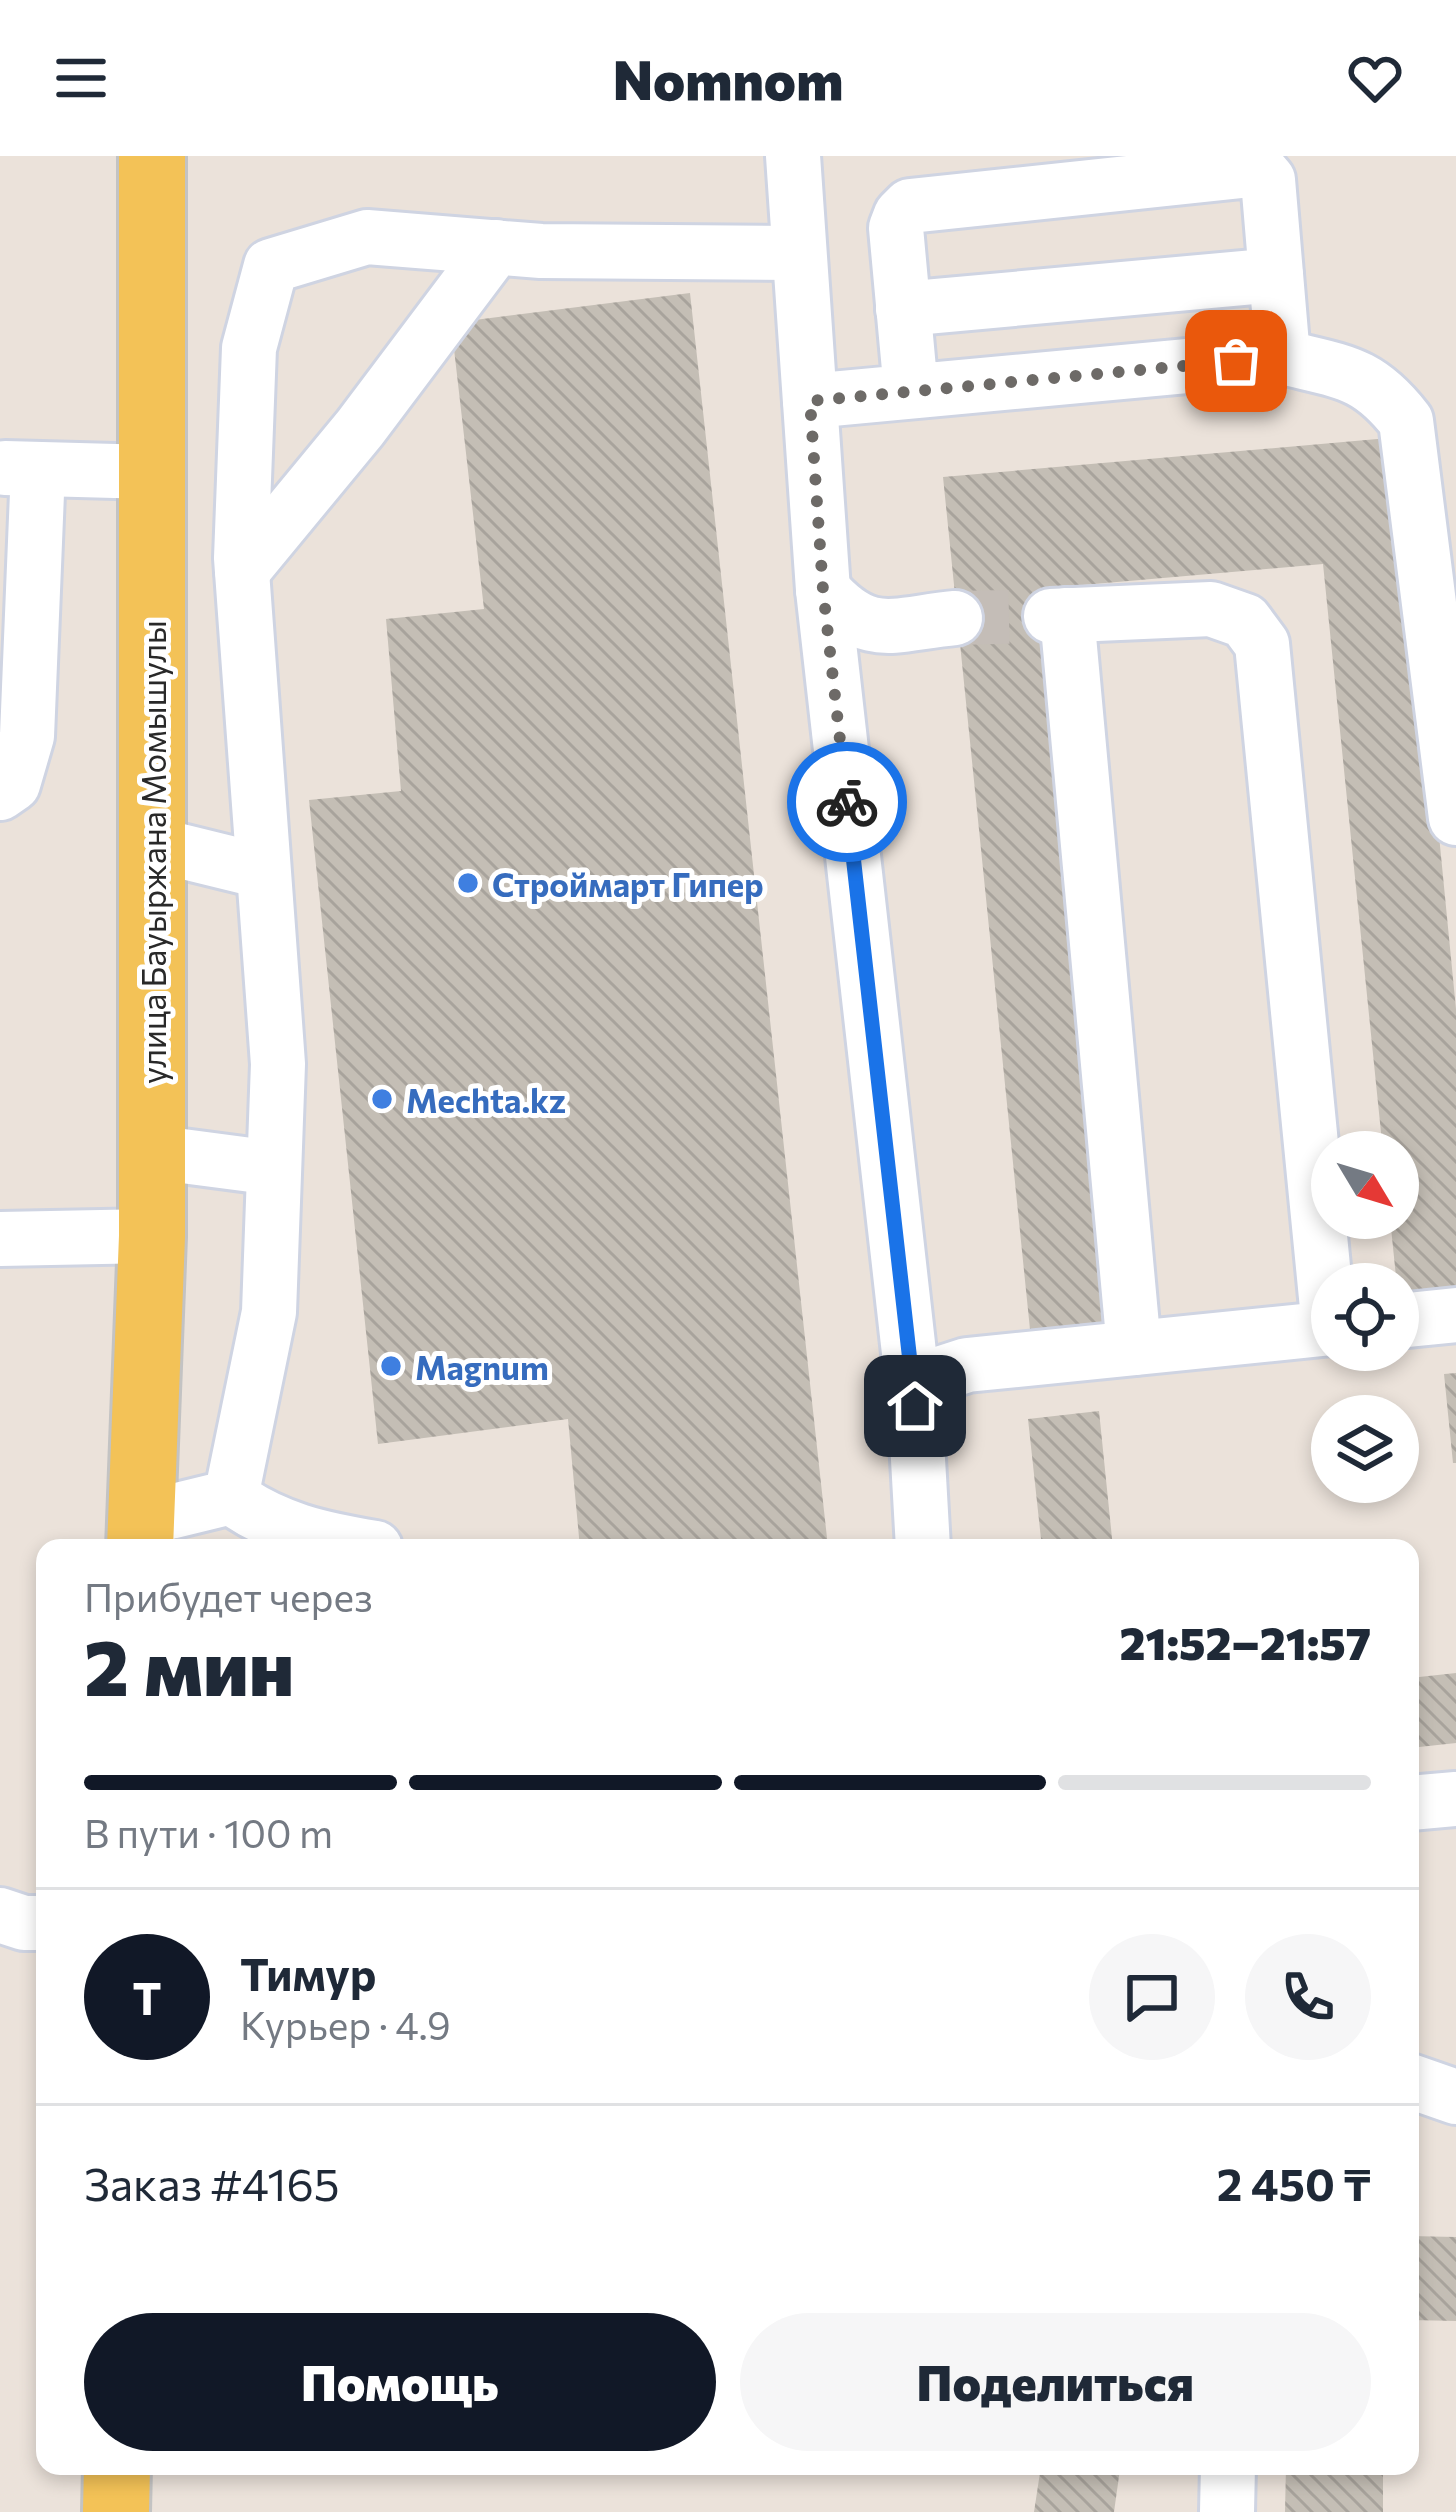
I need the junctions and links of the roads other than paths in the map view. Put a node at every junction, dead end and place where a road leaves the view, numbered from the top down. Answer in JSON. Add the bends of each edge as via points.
{"nodes":[{"id":1,"x":152,"y":156,"type":"edge"},
{"id":2,"x":793,"y":156,"type":"edge"},
{"id":3,"x":496,"y":247,"type":"junction"},
{"id":4,"x":797,"y":253,"type":"junction"},
{"id":5,"x":1276,"y":275,"type":"junction"},
{"id":6,"x":903,"y":309,"type":"junction"},
{"id":7,"x":1283,"y":357,"type":"junction"},
{"id":8,"x":911,"y":392,"type":"junction"},
{"id":9,"x":810,"y":401,"type":"junction"},
{"id":10,"x":19,"y":468,"type":"edge"},
{"id":11,"x":152,"y":472,"type":"junction"},
{"id":12,"x":242,"y":571,"type":"junction"},
{"id":13,"x":823,"y":590,"type":"junction"},
{"id":14,"x":955,"y":618,"type":"tunnel mouth"},
{"id":15,"x":0,"y":794,"type":"edge"},
{"id":16,"x":1456,"y":818,"type":"edge"},
{"id":17,"x":152,"y":844,"type":"junction"},
{"id":18,"x":262,"y":871,"type":"junction"},
{"id":19,"x":152,"y":1153,"type":"junction"},
{"id":20,"x":274,"y":1168,"type":"junction"},
{"id":21,"x":152,"y":1236,"type":"junction"},
{"id":22,"x":0,"y":1241,"type":"edge"},
{"id":23,"x":1324,"y":1263,"type":"edge"},
{"id":24,"x":1456,"y":1315,"type":"edge"},
{"id":25,"x":1419,"y":1319,"type":"edge"},
{"id":26,"x":1311,"y":1330,"type":"edge"},
{"id":27,"x":1134,"y":1348,"type":"junction"},
{"id":28,"x":915,"y":1406,"type":"junction"},
{"id":29,"x":231,"y":1497,"type":"junction"},
{"id":30,"x":140,"y":1533,"type":"edge"},
{"id":31,"x":318,"y":1539,"type":"edge"},
{"id":32,"x":922,"y":1539,"type":"edge"},
{"id":33,"x":1456,"y":1799,"type":"edge"},
{"id":34,"x":1419,"y":1801,"type":"edge"},
{"id":35,"x":0,"y":1915,"type":"edge"},
{"id":36,"x":36,"y":1923,"type":"edge"},
{"id":37,"x":117,"y":2475,"type":"edge"},
{"id":38,"x":1228,"y":2475,"type":"edge"},
{"id":39,"x":116,"y":2512,"type":"edge"},
{"id":40,"x":1227,"y":2512,"type":"edge"}],
"edges":[{"from":1,"to":11,"type":"main road","name":"улица Бауыржана Момышулы"},
{"from":2,"to":4,"type":"street"},
{"from":3,"to":4,"type":"street"},
{"from":3,"to":12,"type":"street"},
{"from":3,"to":12,"type":"street","via":[[368,236],[271,266],[250,348]]},
{"from":4,"to":9,"type":"street"},
{"from":5,"to":6,"type":"street"},
{"from":5,"to":6,"type":"street","via":[[1268,180],[1251,170],[910,206],[896,228]]},
{"from":5,"to":7,"type":"street"},
{"from":6,"to":8,"type":"street"},
{"from":7,"to":8,"type":"street"},
{"from":7,"to":16,"type":"street","via":[[1360,376],[1406,422]]},
{"from":8,"to":9,"type":"street"},
{"from":9,"to":13,"type":"street"},
{"from":10,"to":11,"type":"street"},
{"from":10,"to":15,"type":"street","via":[[27,736],[13,784]]},
{"from":11,"to":17,"type":"main road","name":"улица Бауыржана Момышулы"},
{"from":12,"to":18,"type":"street"},
{"from":13,"to":14,"type":"street","via":[[846,616],[870,626]]},
{"from":13,"to":28,"type":"street"},
{"from":17,"to":18,"type":"street"},
{"from":17,"to":19,"type":"main road","name":"улица Бауыржана Момышулы"},
{"from":18,"to":20,"type":"street","via":[[278,1064]]},
{"from":19,"to":20,"type":"street"},
{"from":19,"to":21,"type":"main road","name":"улица Бауыржана Момышулы"},
{"from":20,"to":29,"type":"street","via":[[268,1312]]},
{"from":21,"to":22,"type":"street"},
{"from":21,"to":30,"type":"main road","name":"улица Бауыржана Момышулы"},
{"from":23,"to":27,"type":"street","via":[[1262,644],[1245,621],[1211,609],[1059,615]]},
{"from":24,"to":25,"type":"street"},
{"from":26,"to":27,"type":"street"},
{"from":27,"to":28,"type":"street","via":[[967,1365],[933,1376]]},
{"from":28,"to":32,"type":"street"},
{"from":29,"to":30,"type":"street"},
{"from":29,"to":31,"type":"street","via":[[259,1518]]},
{"from":33,"to":34,"type":"street"},
{"from":35,"to":36,"type":"street"},
{"from":37,"to":39,"type":"main road"},
{"from":38,"to":40,"type":"street"}]}
